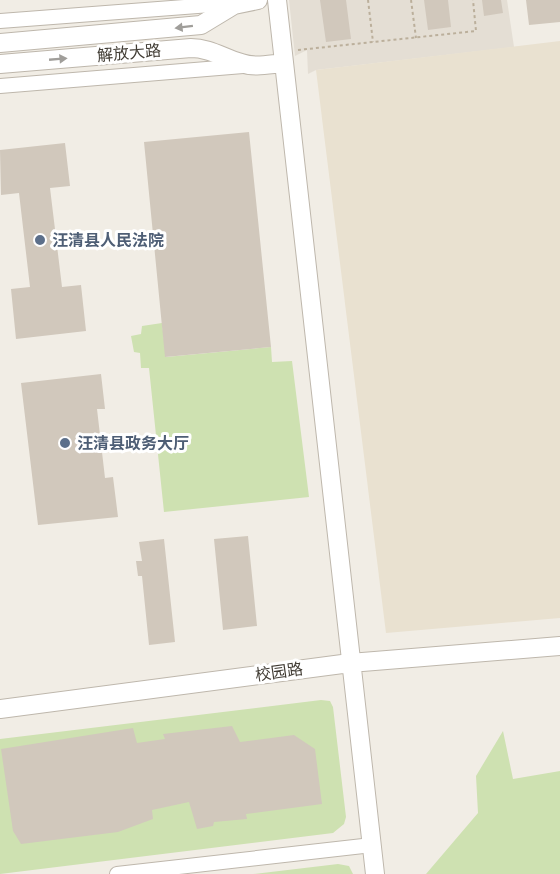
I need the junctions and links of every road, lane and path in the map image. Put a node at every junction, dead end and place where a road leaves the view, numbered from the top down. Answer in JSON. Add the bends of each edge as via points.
{"nodes":[{"id":1,"x":277,"y":0,"type":"edge"},
{"id":2,"x":368,"y":0,"type":"edge"},
{"id":3,"x":411,"y":0,"type":"edge"},
{"id":4,"x":473,"y":0,"type":"edge"},
{"id":5,"x":251,"y":1,"type":"edge"},
{"id":6,"x":0,"y":21,"type":"edge"},
{"id":7,"x":416,"y":38,"type":"junction"},
{"id":8,"x":373,"y":42,"type":"junction"},
{"id":9,"x":0,"y":43,"type":"edge"},
{"id":10,"x":284,"y":57,"type":"junction"},
{"id":11,"x":0,"y":64,"type":"edge"},
{"id":12,"x":254,"y":66,"type":"junction"},
{"id":13,"x":0,"y":86,"type":"edge"},
{"id":14,"x":560,"y":646,"type":"edge"},
{"id":15,"x":350,"y":663,"type":"junction"},
{"id":16,"x":0,"y":710,"type":"edge"},
{"id":17,"x":372,"y":845,"type":"junction"},
{"id":18,"x":117,"y":874,"type":"edge"},
{"id":19,"x":375,"y":874,"type":"edge"}],
"edges":[{"from":1,"to":10,"type":"street"},
{"from":2,"to":8,"type":"path"},
{"from":3,"to":7,"type":"path"},
{"from":4,"to":7,"type":"path","via":[[476,32]]},
{"from":5,"to":6,"type":"street","name":"解放大路"},
{"from":5,"to":9,"type":"street","name":"解放大路","one_way":true,"via":[[234,5],[201,25]]},
{"from":7,"to":8,"type":"path"},
{"from":8,"to":10,"type":"path"},
{"from":10,"to":12,"type":"street","name":"解放大路"},
{"from":10,"to":15,"type":"street"},
{"from":11,"to":12,"type":"street","name":"解放大路","one_way":true,"via":[[204,48]]},
{"from":12,"to":13,"type":"street","name":"解放大路"},
{"from":14,"to":15,"type":"street","name":"校园路"},
{"from":15,"to":16,"type":"street","name":"校园路"},
{"from":15,"to":17,"type":"street"},
{"from":17,"to":18,"type":"street"},
{"from":17,"to":19,"type":"street"}]}
